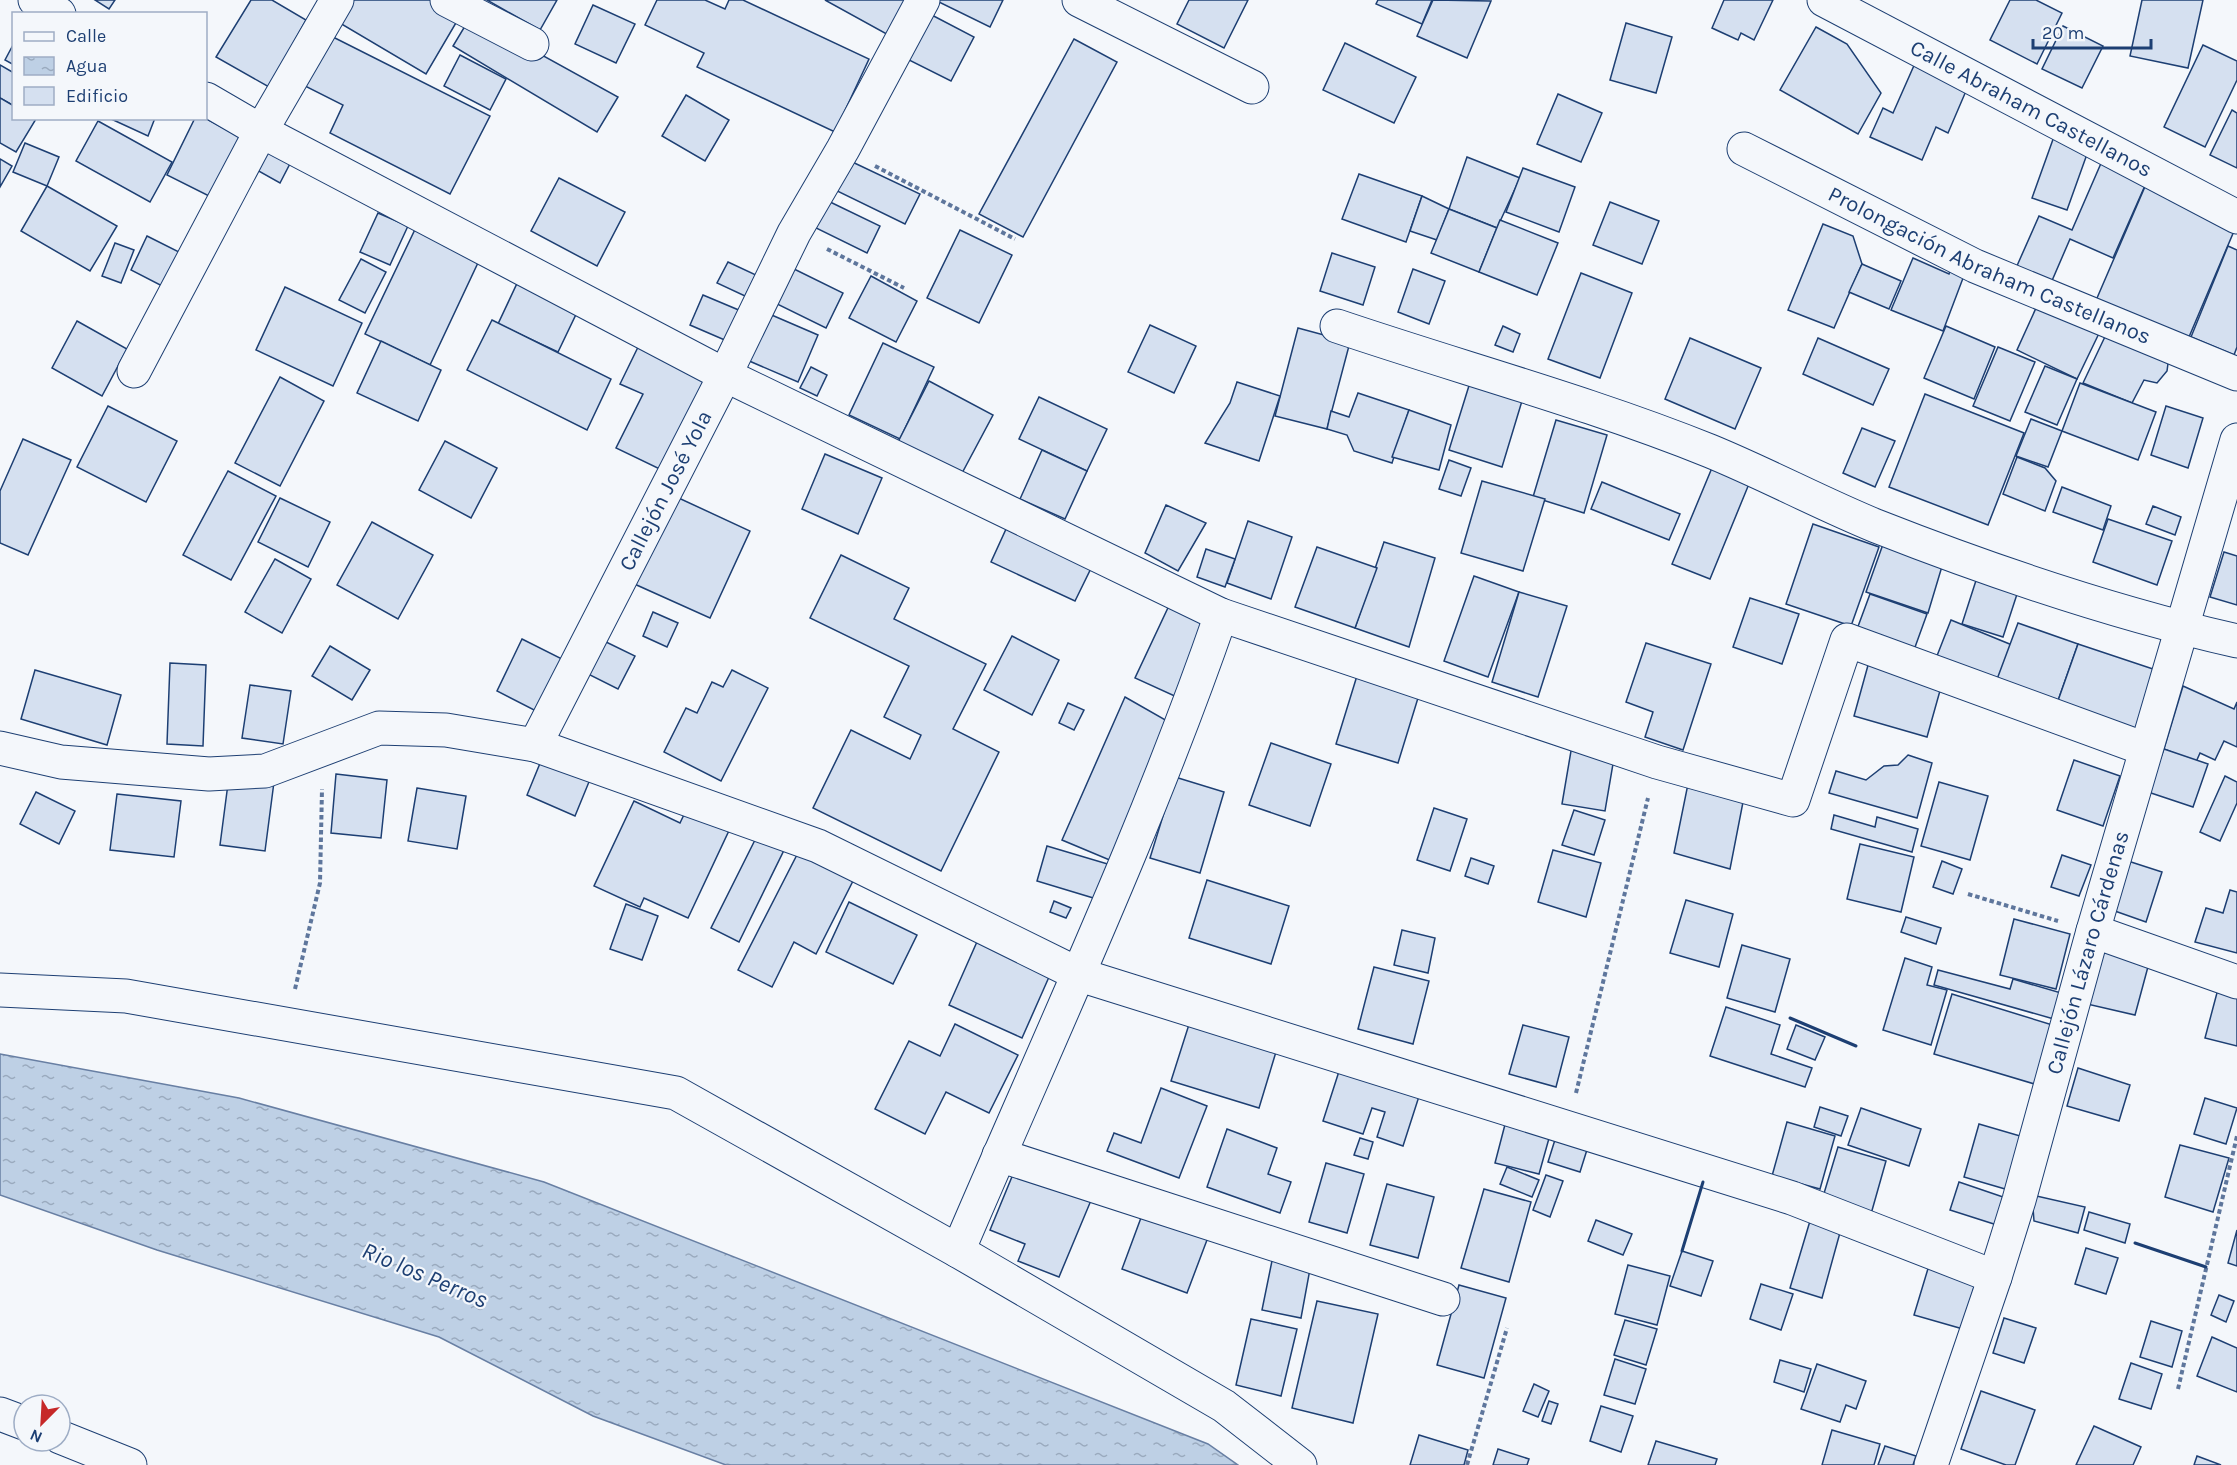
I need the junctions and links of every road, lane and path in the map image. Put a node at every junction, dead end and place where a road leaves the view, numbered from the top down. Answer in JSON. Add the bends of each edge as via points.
{"nodes":[{"id":1,"x":36,"y":0,"type":"edge"},
{"id":2,"x":337,"y":0,"type":"edge"},
{"id":3,"x":447,"y":0,"type":"edge"},
{"id":4,"x":923,"y":0,"type":"edge"},
{"id":5,"x":1078,"y":0,"type":"edge"},
{"id":6,"x":1824,"y":0,"type":"edge"},
{"id":7,"x":56,"y":12,"type":"edge"},
{"id":8,"x":532,"y":44,"type":"dead end"},
{"id":9,"x":1252,"y":87,"type":"dead end"},
{"id":10,"x":207,"y":100,"type":"edge"},
{"id":11,"x":261,"y":131,"type":"junction"},
{"id":12,"x":843,"y":149,"type":"junction"},
{"id":13,"x":1744,"y":149,"type":"dead end"},
{"id":14,"x":2237,"y":217,"type":"edge"},
{"id":15,"x":794,"y":233,"type":"junction"},
{"id":16,"x":1015,"y":239,"type":"dead end"},
{"id":17,"x":904,"y":288,"type":"dead end"},
{"id":18,"x":1337,"y":326,"type":"dead end"},
{"id":19,"x":134,"y":371,"type":"dead end"},
{"id":20,"x":724,"y":375,"type":"junction"},
{"id":21,"x":2237,"y":375,"type":"edge"},
{"id":22,"x":2237,"y":440,"type":"edge"},
{"id":23,"x":1221,"y":615,"type":"junction"},
{"id":24,"x":2180,"y":628,"type":"junction"},
{"id":25,"x":2237,"y":641,"type":"edge"},
{"id":26,"x":535,"y":745,"type":"junction"},
{"id":27,"x":0,"y":748,"type":"edge"},
{"id":28,"x":322,"y":750,"type":"junction"},
{"id":29,"x":2145,"y":750,"type":"junction"},
{"id":30,"x":1657,"y":762,"type":"junction"},
{"id":31,"x":1968,"y":894,"type":"dead end"},
{"id":32,"x":2093,"y":931,"type":"junction"},
{"id":33,"x":1080,"y":975,"type":"junction"},
{"id":34,"x":2237,"y":982,"type":"edge"},
{"id":35,"x":0,"y":990,"type":"edge"},
{"id":36,"x":287,"y":1024,"type":"junction"},
{"id":37,"x":1568,"y":1126,"type":"junction"},
{"id":38,"x":2237,"y":1136,"type":"edge"},
{"id":39,"x":999,"y":1155,"type":"junction"},
{"id":40,"x":958,"y":1251,"type":"junction"},
{"id":41,"x":1995,"y":1277,"type":"junction"},
{"id":42,"x":1443,"y":1299,"type":"dead end"},
{"id":43,"x":1507,"y":1328,"type":"dead end"},
{"id":44,"x":2178,"y":1389,"type":"dead end"},
{"id":45,"x":72,"y":1442,"type":"edge"},
{"id":46,"x":130,"y":1465,"type":"edge"},
{"id":47,"x":1300,"y":1465,"type":"edge"},
{"id":48,"x":1467,"y":1465,"type":"edge"},
{"id":49,"x":1931,"y":1465,"type":"edge"}],
"edges":[{"from":1,"to":7,"type":"street"},
{"from":2,"to":11,"type":"street"},
{"from":3,"to":8,"type":"street"},
{"from":4,"to":12,"type":"street","name":"Callejón José Yola"},
{"from":5,"to":9,"type":"street"},
{"from":6,"to":14,"type":"street","name":"Calle Abraham Castellanos"},
{"from":10,"to":11,"type":"street"},
{"from":11,"to":19,"type":"street"},
{"from":11,"to":20,"type":"street"},
{"from":12,"to":15,"type":"street","name":"Callejón José Yola"},
{"from":12,"to":16,"type":"path"},
{"from":13,"to":21,"type":"street","name":"Prolongación Abraham Castellanos","via":[[1975,266]]},
{"from":15,"to":17,"type":"path"},
{"from":15,"to":20,"type":"street","name":"Callejón José Yola"},
{"from":18,"to":24,"type":"street","via":[[1606,412],[1711,452],[1875,525],[2057,591]]},
{"from":20,"to":23,"type":"street"},
{"from":20,"to":26,"type":"street","name":"Callejón José Yola"},
{"from":22,"to":24,"type":"street","name":"Callejón Lázaro Cárdenas"},
{"from":23,"to":30,"type":"street"},
{"from":23,"to":33,"type":"street","via":[[1186,715]]},
{"from":24,"to":25,"type":"street"},
{"from":24,"to":29,"type":"street","name":"Callejón Lázaro Cárdenas"},
{"from":26,"to":28,"type":"street","via":[[446,729],[379,728]]},
{"from":26,"to":33,"type":"street","via":[[818,846]]},
{"from":27,"to":28,"type":"street","via":[[61,762],[209,774],[265,771]]},
{"from":28,"to":36,"type":"path","via":[[320,883]]},
{"from":29,"to":30,"type":"street","via":[[1847,640],[1793,800]]},
{"from":29,"to":32,"type":"street","name":"Callejón Lázaro Cárdenas"},
{"from":30,"to":37,"type":"path"},
{"from":31,"to":32,"type":"path"},
{"from":32,"to":34,"type":"street"},
{"from":32,"to":41,"type":"street","name":"Callejón Lázaro Cárdenas"},
{"from":33,"to":37,"type":"street"},
{"from":33,"to":39,"type":"street"},
{"from":35,"to":36,"type":"street","via":[[126,996]]},
{"from":36,"to":40,"type":"street","via":[[676,1094]]},
{"from":37,"to":41,"type":"street","via":[[1792,1198]]},
{"from":38,"to":44,"type":"path"},
{"from":39,"to":40,"type":"street"},
{"from":39,"to":42,"type":"street"},
{"from":40,"to":47,"type":"street","via":[[1224,1406]]},
{"from":41,"to":49,"type":"street","name":"Callejón Lázaro Cárdenas"},
{"from":43,"to":48,"type":"path"},
{"from":45,"to":46,"type":"street"}]}
